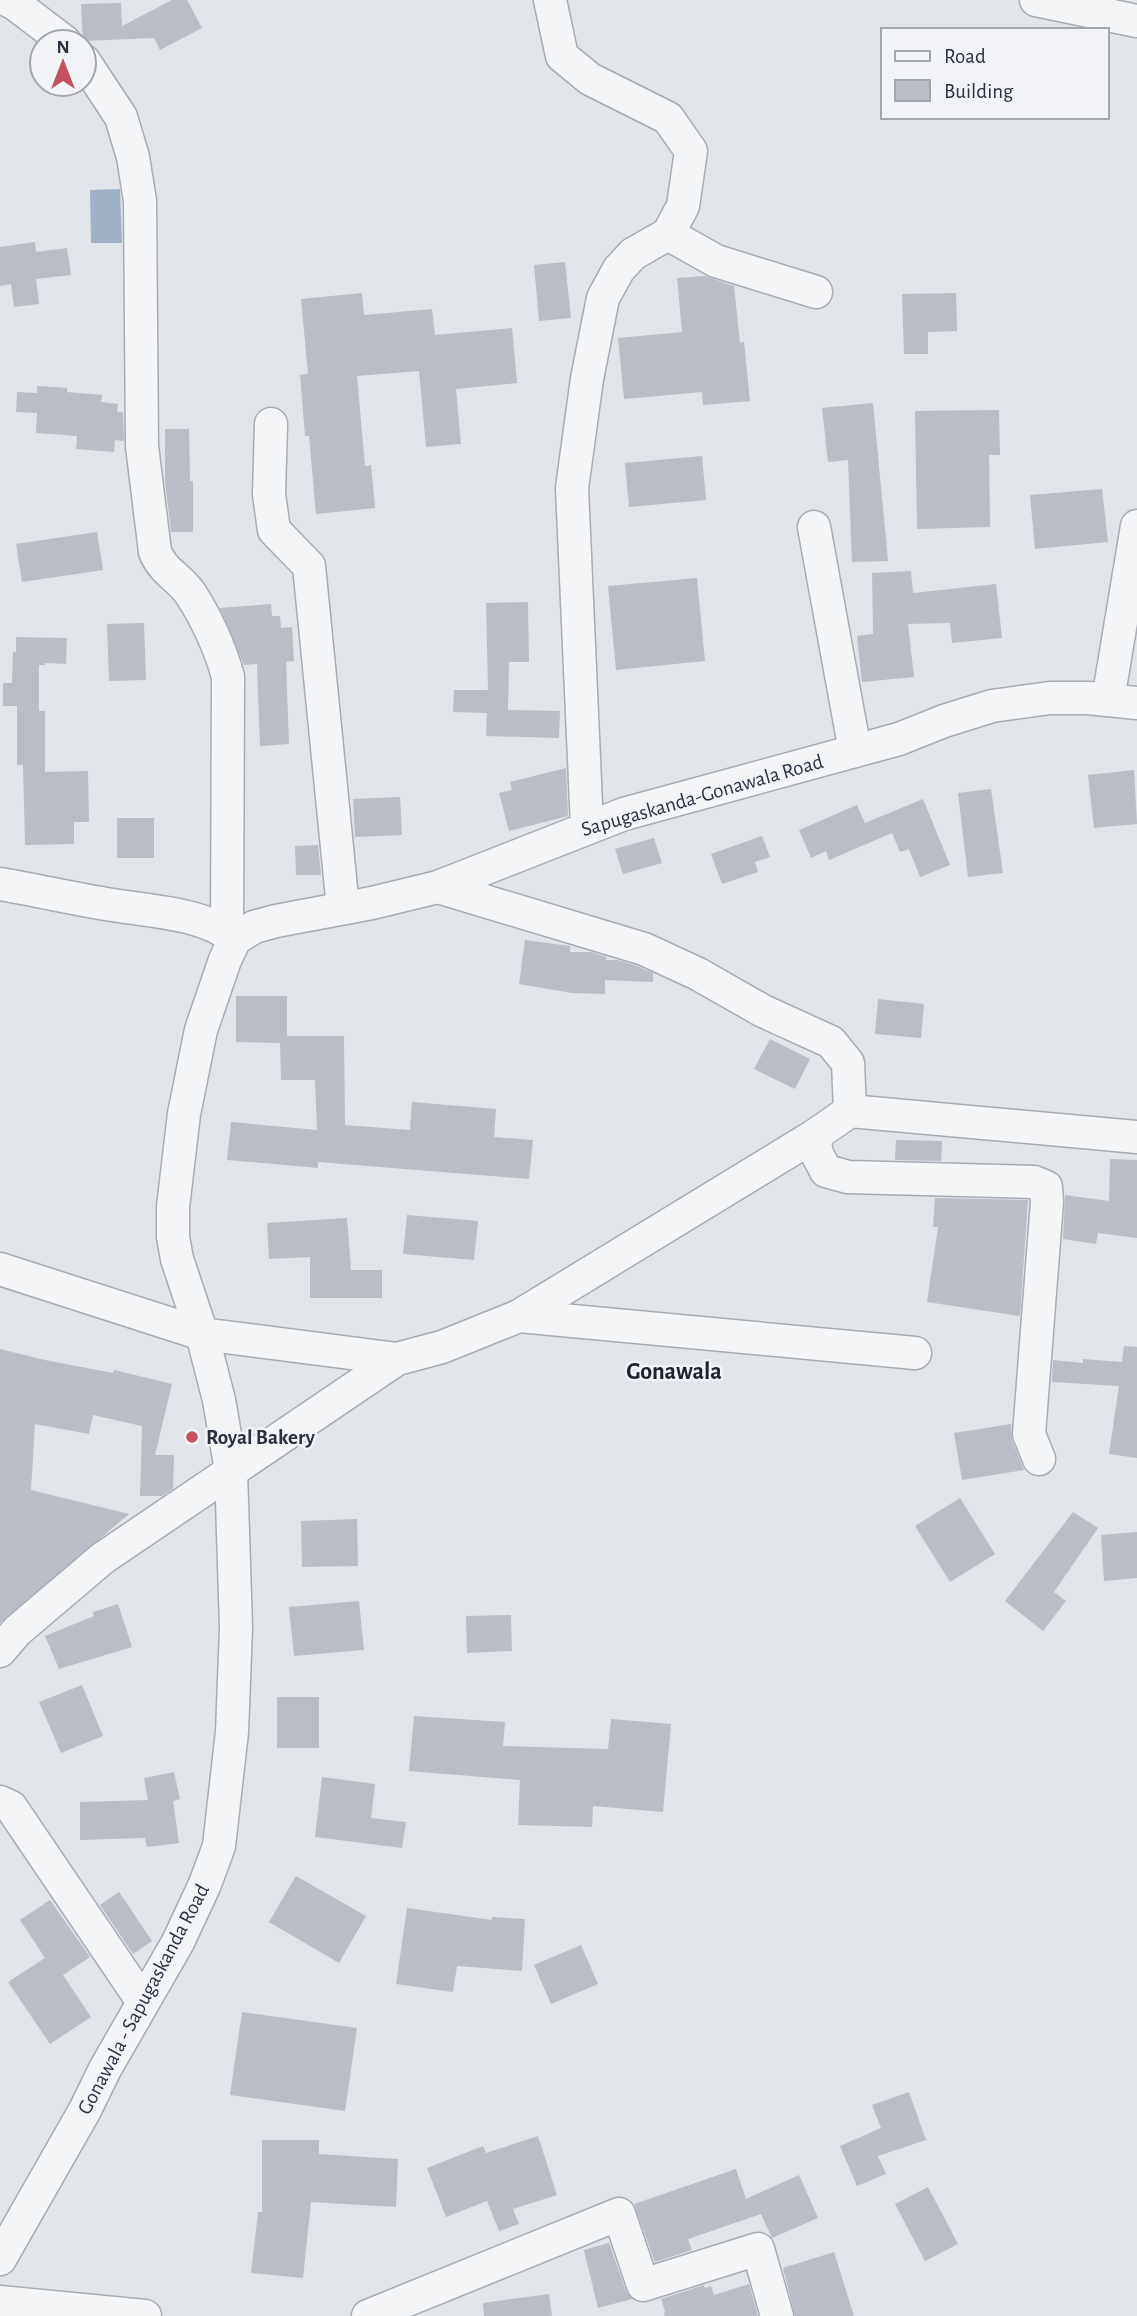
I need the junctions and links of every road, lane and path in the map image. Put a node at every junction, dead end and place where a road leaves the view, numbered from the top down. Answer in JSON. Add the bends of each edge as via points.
{"nodes":[{"id":1,"x":7,"y":0,"type":"edge"},
{"id":2,"x":550,"y":0,"type":"edge"},
{"id":3,"x":1036,"y":0,"type":"edge"},
{"id":4,"x":1137,"y":21,"type":"edge"},
{"id":5,"x":46,"y":28,"type":"edge"},
{"id":6,"x":98,"y":82,"type":"edge"},
{"id":7,"x":668,"y":234,"type":"junction"},
{"id":8,"x":816,"y":292,"type":"dead end"},
{"id":9,"x":271,"y":424,"type":"dead end"},
{"id":10,"x":1137,"y":526,"type":"edge"},
{"id":11,"x":814,"y":527,"type":"dead end"},
{"id":12,"x":1123,"y":701,"type":"edge"},
{"id":13,"x":855,"y":751,"type":"junction"},
{"id":14,"x":587,"y":827,"type":"junction"},
{"id":15,"x":0,"y":884,"type":"edge"},
{"id":16,"x":438,"y":887,"type":"junction"},
{"id":17,"x":343,"y":908,"type":"junction"},
{"id":18,"x":231,"y":936,"type":"junction"},
{"id":19,"x":850,"y":1111,"type":"junction"},
{"id":20,"x":814,"y":1136,"type":"junction"},
{"id":21,"x":1137,"y":1137,"type":"edge"},
{"id":22,"x":0,"y":1269,"type":"edge"},
{"id":23,"x":519,"y":1316,"type":"junction"},
{"id":24,"x":202,"y":1334,"type":"junction"},
{"id":25,"x":915,"y":1353,"type":"dead end"},
{"id":26,"x":397,"y":1359,"type":"junction"},
{"id":27,"x":1039,"y":1459,"type":"dead end"},
{"id":28,"x":231,"y":1470,"type":"junction"},
{"id":29,"x":0,"y":1651,"type":"edge"},
{"id":30,"x":0,"y":1802,"type":"edge"},
{"id":31,"x":143,"y":2003,"type":"junction"},
{"id":32,"x":0,"y":2259,"type":"edge"},
{"id":33,"x":0,"y":2302,"type":"edge"},
{"id":34,"x":145,"y":2316,"type":"edge"},
{"id":35,"x":368,"y":2316,"type":"edge"},
{"id":36,"x":777,"y":2316,"type":"edge"}],
"edges":[{"from":1,"to":5,"type":"street"},
{"from":2,"to":7,"type":"street","via":[[562,55],[590,79],[668,118],[691,151],[683,206]]},
{"from":3,"to":4,"type":"street"},
{"from":6,"to":18,"type":"street","via":[[121,117],[140,201],[142,446],[155,552],[161,565],[189,592],[222,653],[228,677]]},
{"from":7,"to":8,"type":"street","via":[[716,261]]},
{"from":7,"to":14,"type":"street","via":[[633,254],[603,298],[572,488]]},
{"from":9,"to":17,"type":"street","via":[[269,494],[274,530],[309,566]]},
{"from":10,"to":12,"type":"street"},
{"from":11,"to":13,"type":"street"},
{"from":12,"to":13,"type":"street","name":"Sapugaskanda-Gonawala Road","via":[[1050,698],[992,706]]},
{"from":13,"to":14,"type":"street","name":"Sapugaskanda-Gonawala Road"},
{"from":14,"to":16,"type":"street","name":"Sapugaskanda-Gonawala Road"},
{"from":15,"to":18,"type":"street","via":[[181,915]]},
{"from":16,"to":17,"type":"street","name":"Sapugaskanda-Gonawala Road"},
{"from":16,"to":19,"type":"street","via":[[644,949],[831,1042],[848,1063]]},
{"from":17,"to":18,"type":"street","name":"Sapugaskanda-Gonawala Road"},
{"from":18,"to":24,"type":"street","name":"Gonawala - Sapugaskanda Road","via":[[201,1030],[175,1178],[173,1237]]},
{"from":19,"to":20,"type":"street"},
{"from":19,"to":21,"type":"street"},
{"from":20,"to":23,"type":"street"},
{"from":20,"to":27,"type":"street","via":[[826,1171],[848,1177],[1034,1182],[1046,1187],[1029,1434]]},
{"from":22,"to":24,"type":"street"},
{"from":23,"to":25,"type":"street"},
{"from":23,"to":26,"type":"street","via":[[442,1347]]},
{"from":24,"to":26,"type":"street"},
{"from":24,"to":28,"type":"street","name":"Gonawala - Sapugaskanda Road"},
{"from":26,"to":28,"type":"street"},
{"from":28,"to":29,"type":"street","via":[[103,1558]]},
{"from":28,"to":31,"type":"street","name":"Gonawala - Sapugaskanda Road","via":[[236,1641],[232,1732],[219,1846],[178,1942]]},
{"from":30,"to":31,"type":"street","via":[[11,1807]]},
{"from":31,"to":32,"type":"street","name":"Gonawala - Sapugaskanda Road"},
{"from":33,"to":34,"type":"street"},
{"from":35,"to":36,"type":"street","via":[[619,2214],[643,2285],[758,2249]]}]}
